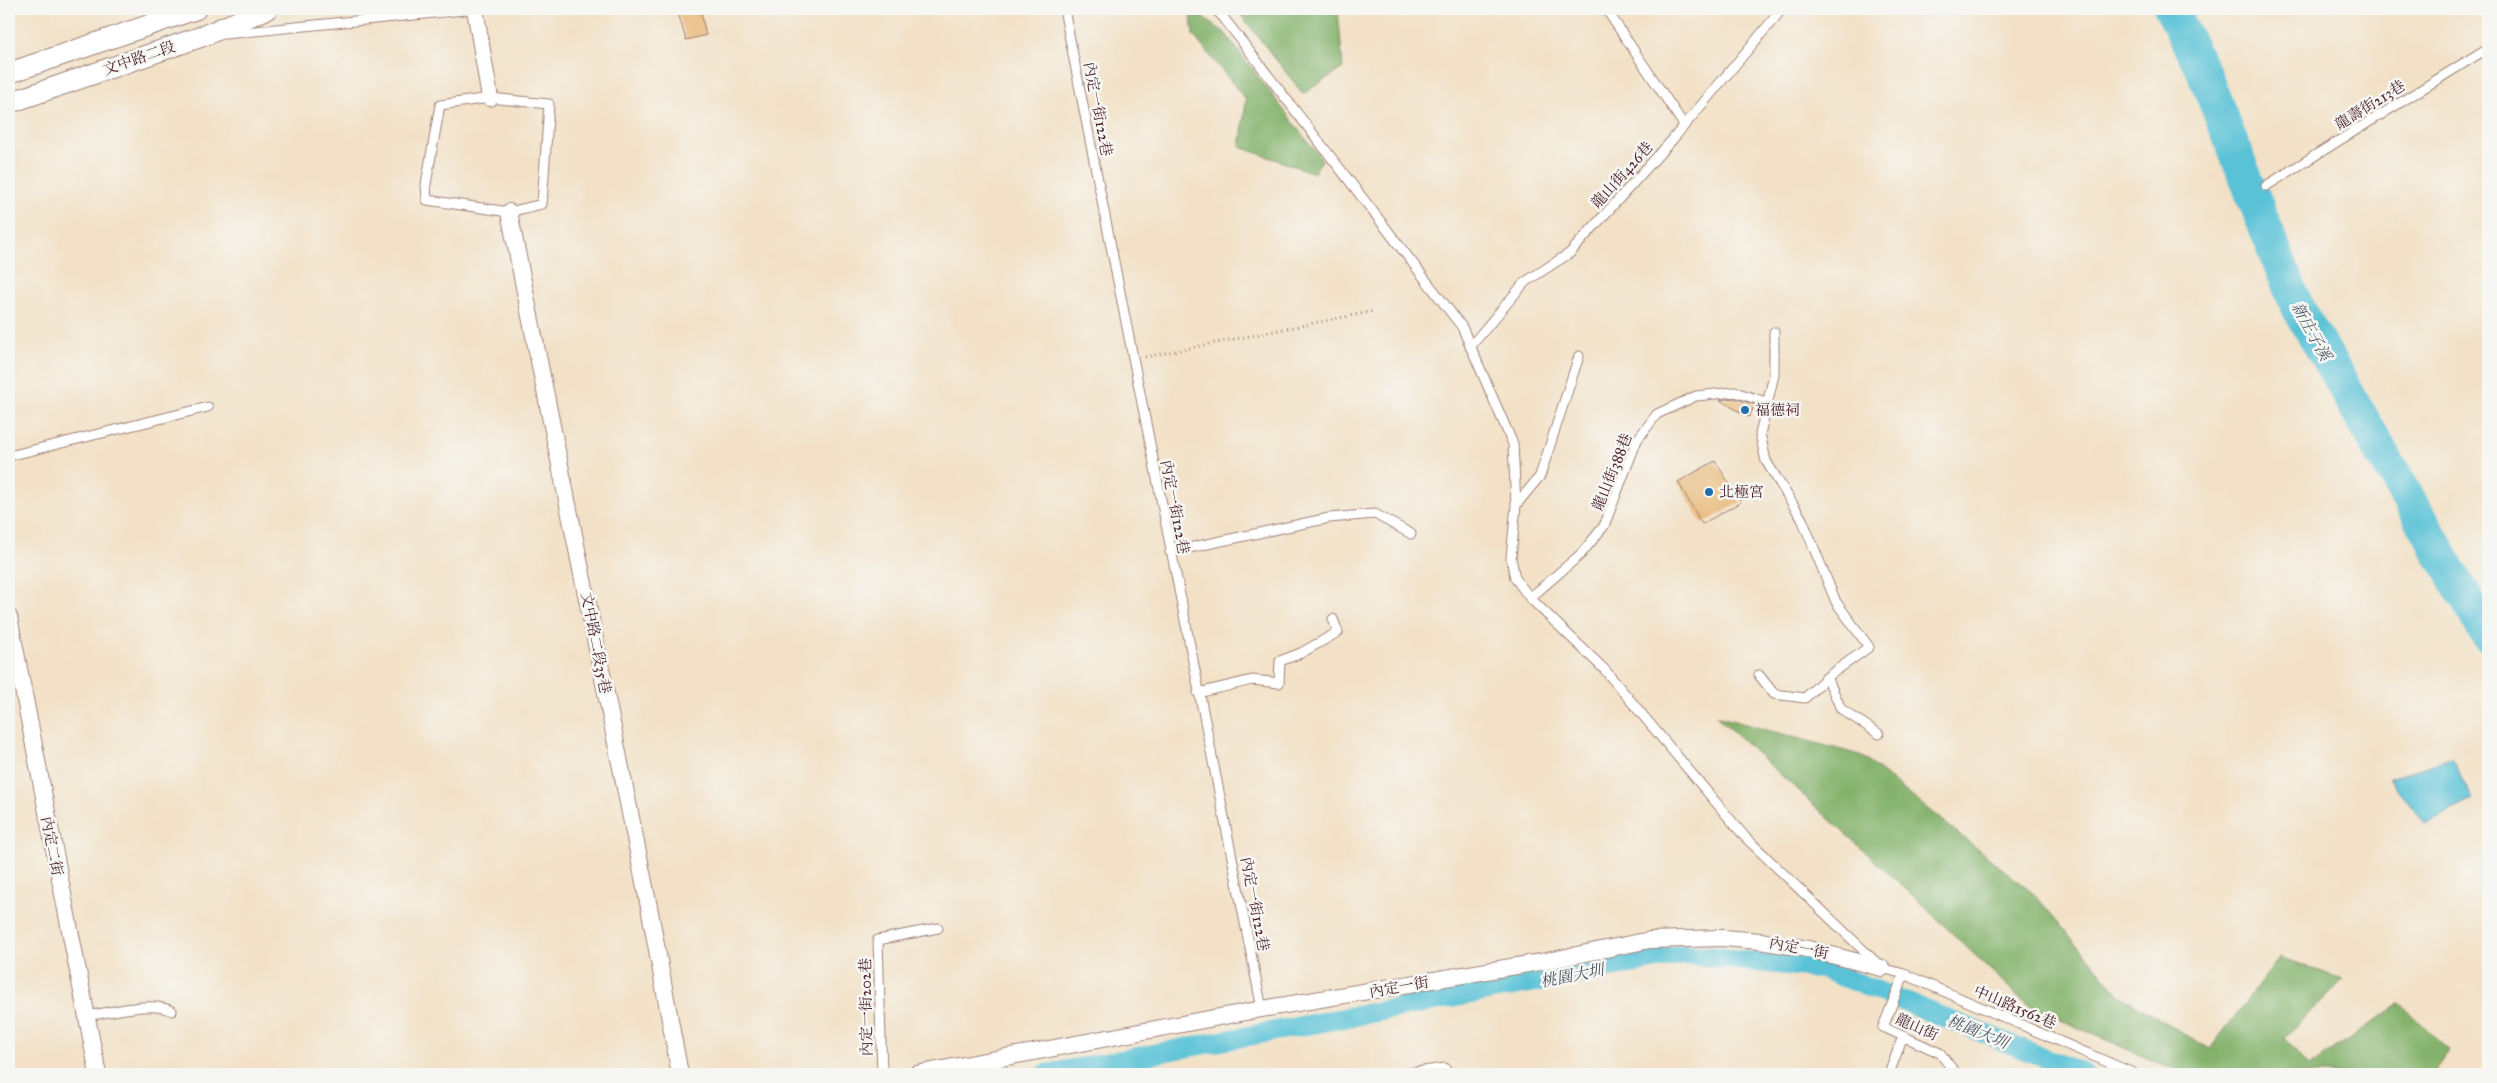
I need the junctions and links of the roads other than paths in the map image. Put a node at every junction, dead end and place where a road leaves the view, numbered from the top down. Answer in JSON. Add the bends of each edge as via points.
{"nodes":[{"id":1,"x":196,"y":9,"type":"edge"},
{"id":2,"x":267,"y":9,"type":"edge"},
{"id":3,"x":474,"y":9,"type":"edge"},
{"id":4,"x":1064,"y":9,"type":"edge"},
{"id":5,"x":1215,"y":9,"type":"edge"},
{"id":6,"x":1606,"y":9,"type":"edge"},
{"id":7,"x":1782,"y":9,"type":"edge"},
{"id":8,"x":203,"y":36,"type":"junction"},
{"id":9,"x":2488,"y":48,"type":"edge"},
{"id":10,"x":9,"y":73,"type":"edge"},
{"id":11,"x":490,"y":98,"type":"junction"},
{"id":12,"x":9,"y":102,"type":"edge"},
{"id":13,"x":1684,"y":126,"type":"junction"},
{"id":14,"x":2266,"y":186,"type":"dead end"},
{"id":15,"x":509,"y":212,"type":"junction"},
{"id":16,"x":1774,"y":332,"type":"dead end"},
{"id":17,"x":1470,"y":347,"type":"junction"},
{"id":18,"x":1579,"y":356,"type":"dead end"},
{"id":19,"x":1766,"y":402,"type":"junction"},
{"id":20,"x":208,"y":407,"type":"dead end"},
{"id":21,"x":9,"y":456,"type":"edge"},
{"id":22,"x":1516,"y":505,"type":"junction"},
{"id":23,"x":1410,"y":534,"type":"dead end"},
{"id":24,"x":1170,"y":552,"type":"junction"},
{"id":25,"x":1530,"y":598,"type":"junction"},
{"id":26,"x":9,"y":617,"type":"edge"},
{"id":27,"x":1333,"y":619,"type":"dead end"},
{"id":28,"x":1758,"y":675,"type":"dead end"},
{"id":29,"x":1827,"y":677,"type":"junction"},
{"id":30,"x":1198,"y":693,"type":"junction"},
{"id":31,"x":1879,"y":734,"type":"dead end"},
{"id":32,"x":938,"y":928,"type":"dead end"},
{"id":33,"x":1882,"y":968,"type":"junction"},
{"id":34,"x":1904,"y":975,"type":"junction"},
{"id":35,"x":1262,"y":1009,"type":"junction"},
{"id":36,"x":172,"y":1011,"type":"dead end"},
{"id":37,"x":86,"y":1016,"type":"junction"},
{"id":38,"x":1903,"y":1036,"type":"junction"},
{"id":39,"x":1445,"y":1068,"type":"dead end"},
{"id":40,"x":98,"y":1074,"type":"edge"},
{"id":41,"x":680,"y":1074,"type":"edge"},
{"id":42,"x":882,"y":1074,"type":"edge"},
{"id":43,"x":916,"y":1074,"type":"edge"},
{"id":44,"x":1402,"y":1074,"type":"edge"},
{"id":45,"x":1889,"y":1074,"type":"edge"},
{"id":46,"x":1956,"y":1074,"type":"edge"},
{"id":47,"x":2135,"y":1074,"type":"edge"}],
"edges":[{"from":1,"to":10,"type":"street","name":"文中路二段"},
{"from":2,"to":8,"type":"street","name":"文中路二段"},
{"from":3,"to":8,"type":"lane"},
{"from":3,"to":11,"type":"street"},
{"from":4,"to":24,"type":"lane","name":"內定一街122巷"},
{"from":5,"to":17,"type":"lane","via":[[1462,327]]},
{"from":6,"to":13,"type":"lane"},
{"from":7,"to":13,"type":"lane","name":"龍山街426巷"},
{"from":8,"to":12,"type":"street","name":"文中路二段"},
{"from":9,"to":14,"type":"lane","name":"龍壽街213巷"},
{"from":11,"to":15,"type":"lane","via":[[549,104],[542,204]]},
{"from":11,"to":15,"type":"lane","via":[[440,105],[426,184],[427,200]]},
{"from":13,"to":17,"type":"lane","name":"龍山街426巷","via":[[1570,253],[1525,282]]},
{"from":15,"to":41,"type":"street","name":"文中路二段35巷"},
{"from":16,"to":19,"type":"lane","via":[[1774,375]]},
{"from":17,"to":22,"type":"lane","via":[[1513,444]]},
{"from":18,"to":22,"type":"lane","via":[[1540,476]]},
{"from":19,"to":25,"type":"lane","name":"龍山街388巷","via":[[1735,392],[1696,396],[1657,414],[1637,440],[1604,526],[1582,554]]},
{"from":19,"to":29,"type":"lane","via":[[1760,434],[1766,461],[1802,519],[1836,602],[1869,647]]},
{"from":20,"to":21,"type":"lane"},
{"from":22,"to":25,"type":"lane","via":[[1512,558],[1515,578]]},
{"from":23,"to":24,"type":"lane","via":[[1375,514],[1329,518]]},
{"from":24,"to":30,"type":"lane","name":"內定一街122巷"},
{"from":25,"to":33,"type":"lane","via":[[1604,669],[1746,837]]},
{"from":26,"to":37,"type":"street","name":"內定二街"},
{"from":27,"to":30,"type":"lane","via":[[1338,632],[1280,661],[1279,683],[1252,680]]},
{"from":28,"to":29,"type":"lane","via":[[1774,694],[1805,698]]},
{"from":29,"to":31,"type":"lane","via":[[1841,709]]},
{"from":30,"to":35,"type":"lane","name":"內定一街122巷"},
{"from":32,"to":42,"type":"lane","name":"內定一街202巷","via":[[878,940]]},
{"from":33,"to":34,"type":"lane","name":"中山路1562巷"},
{"from":33,"to":35,"type":"street","name":"內定一街","via":[[1808,948],[1760,941],[1723,938],[1650,940],[1407,986]]},
{"from":34,"to":38,"type":"lane","name":"龍山街","via":[[1882,1027]]},
{"from":34,"to":47,"type":"lane","name":"中山路1562巷"},
{"from":35,"to":43,"type":"street","name":"內定一街"},
{"from":36,"to":37,"type":"lane","via":[[151,1006]]},
{"from":37,"to":40,"type":"street","name":"內定二街"},
{"from":38,"to":45,"type":"lane"},
{"from":38,"to":46,"type":"lane","name":"龍山街","via":[[1940,1053]]},
{"from":39,"to":44,"type":"lane"}]}
